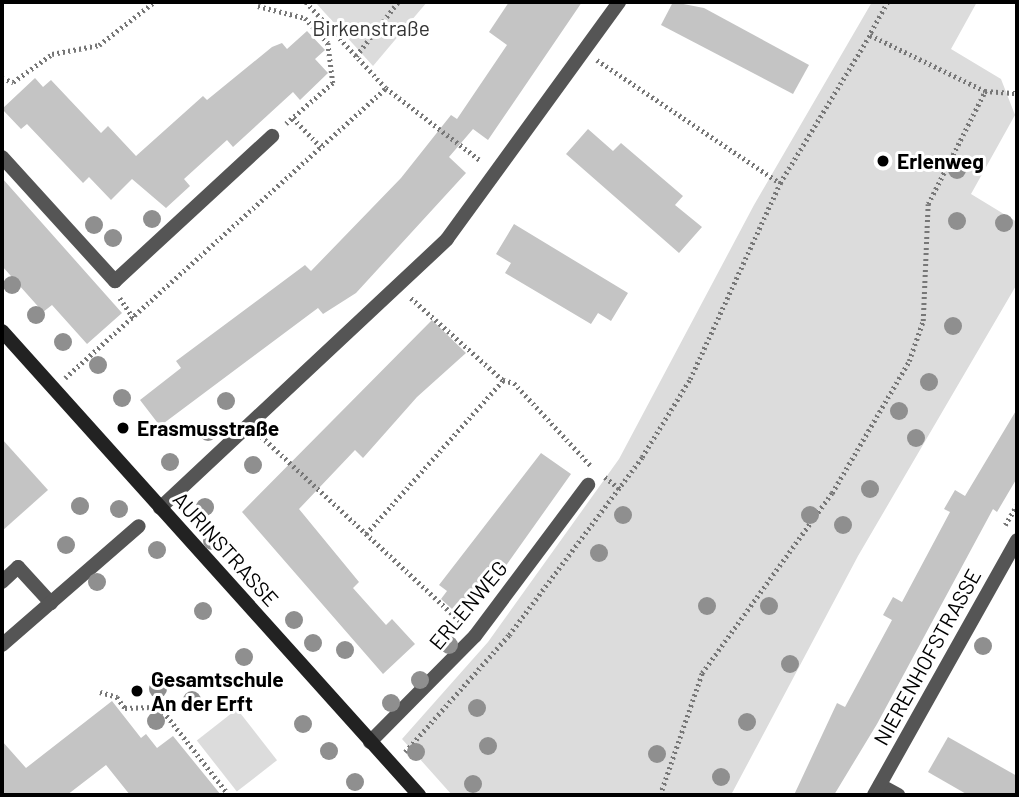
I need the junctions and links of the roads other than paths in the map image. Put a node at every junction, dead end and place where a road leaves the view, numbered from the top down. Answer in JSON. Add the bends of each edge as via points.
{"nodes":[{"id":1,"x":619,"y":2,"type":"edge"},
{"id":2,"x":272,"y":136,"type":"road end"},
{"id":3,"x":2,"y":157,"type":"edge"},
{"id":4,"x":2,"y":331,"type":"edge"},
{"id":5,"x":588,"y":485,"type":"dead end"},
{"id":6,"x":160,"y":508,"type":"junction"},
{"id":7,"x":139,"y":526,"type":"dead end"},
{"id":8,"x":1017,"y":540,"type":"edge"},
{"id":9,"x":2,"y":582,"type":"edge"},
{"id":10,"x":51,"y":603,"type":"junction"},
{"id":11,"x":2,"y":645,"type":"edge"},
{"id":12,"x":370,"y":742,"type":"junction"},
{"id":13,"x":877,"y":790,"type":"edge"},
{"id":14,"x":419,"y":795,"type":"edge"},
{"id":15,"x":898,"y":795,"type":"edge"}],
"edges":[{"from":1,"to":6,"type":"street","via":[[497,174],[400,288]]},
{"from":2,"to":3,"type":"street","via":[[115,281]]},
{"from":4,"to":6,"type":"main road","name":"AURINSTRASSE"},
{"from":5,"to":12,"type":"street","name":"ERLENWEG","via":[[475,636]]},
{"from":6,"to":12,"type":"main road","name":"AURINSTRASSE"},
{"from":7,"to":10,"type":"street"},
{"from":8,"to":13,"type":"street","name":"NIERENHOFSTRASSE"},
{"from":9,"to":10,"type":"street","via":[[18,567]]},
{"from":10,"to":11,"type":"street"},
{"from":12,"to":14,"type":"main road","name":"AURINSTRASSE"},
{"from":13,"to":15,"type":"street"}]}
